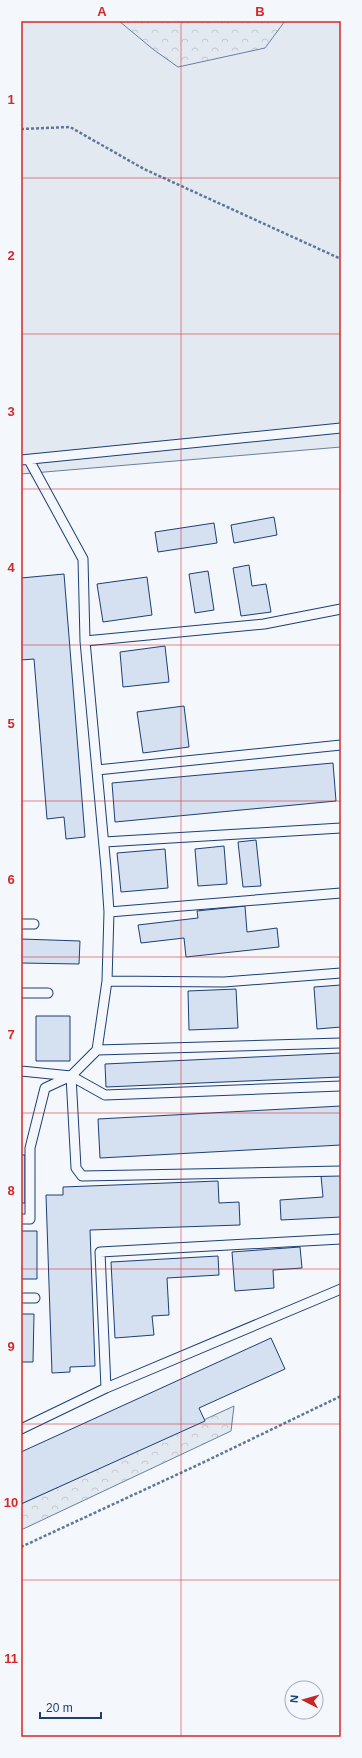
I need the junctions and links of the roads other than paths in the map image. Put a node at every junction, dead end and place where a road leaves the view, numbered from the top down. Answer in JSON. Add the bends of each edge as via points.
{"nodes":[{"id":1,"x":341,"y":428,"type":"edge"},
{"id":2,"x":25,"y":460,"type":"edge"},
{"id":3,"x":341,"y":609,"type":"edge"},
{"id":4,"x":85,"y":641,"type":"junction"},
{"id":5,"x":341,"y":745,"type":"edge"},
{"id":6,"x":97,"y":770,"type":"junction"},
{"id":7,"x":341,"y":828,"type":"edge"},
{"id":8,"x":104,"y":842,"type":"junction"},
{"id":9,"x":341,"y":893,"type":"edge"},
{"id":10,"x":109,"y":912,"type":"junction"},
{"id":11,"x":21,"y":924,"type":"edge"},
{"id":12,"x":34,"y":924,"type":"dead end"},
{"id":13,"x":341,"y":973,"type":"edge"},
{"id":14,"x":107,"y":981,"type":"junction"},
{"id":15,"x":21,"y":993,"type":"edge"},
{"id":16,"x":48,"y":993,"type":"dead end"},
{"id":17,"x":341,"y":1043,"type":"edge"},
{"id":18,"x":98,"y":1050,"type":"junction"},
{"id":19,"x":21,"y":1071,"type":"edge"},
{"id":20,"x":71,"y":1076,"type":"junction"},
{"id":21,"x":341,"y":1086,"type":"edge"},
{"id":22,"x":25,"y":1148,"type":"edge"},
{"id":23,"x":341,"y":1171,"type":"edge"},
{"id":24,"x":21,"y":1219,"type":"edge"},
{"id":25,"x":341,"y":1238,"type":"edge"},
{"id":26,"x":341,"y":1289,"type":"edge"},
{"id":27,"x":21,"y":1298,"type":"edge"},
{"id":28,"x":35,"y":1298,"type":"dead end"},
{"id":29,"x":106,"y":1388,"type":"junction"},
{"id":30,"x":21,"y":1429,"type":"edge"}],
"edges":[{"from":1,"to":2,"type":"lane"},
{"from":2,"to":4,"type":"lane","via":[[83,559]]},
{"from":3,"to":4,"type":"lane","via":[[264,624]]},
{"from":4,"to":6,"type":"lane"},
{"from":5,"to":6,"type":"lane"},
{"from":6,"to":8,"type":"lane"},
{"from":7,"to":8,"type":"lane"},
{"from":8,"to":10,"type":"lane"},
{"from":9,"to":10,"type":"lane"},
{"from":10,"to":14,"type":"lane"},
{"from":11,"to":12,"type":"lane"},
{"from":13,"to":14,"type":"lane","via":[[224,982]]},
{"from":14,"to":18,"type":"lane"},
{"from":15,"to":16,"type":"lane"},
{"from":17,"to":18,"type":"lane"},
{"from":18,"to":20,"type":"lane"},
{"from":19,"to":20,"type":"lane"},
{"from":20,"to":21,"type":"lane","via":[[105,1095]]},
{"from":20,"to":22,"type":"lane","via":[[45,1088]]},
{"from":20,"to":23,"type":"lane","via":[[76,1168],[82,1176]]},
{"from":22,"to":24,"type":"lane","via":[[30,1219]]},
{"from":25,"to":29,"type":"lane","via":[[100,1252]]},
{"from":26,"to":29,"type":"lane"},
{"from":27,"to":28,"type":"lane"},
{"from":29,"to":30,"type":"lane"}]}
